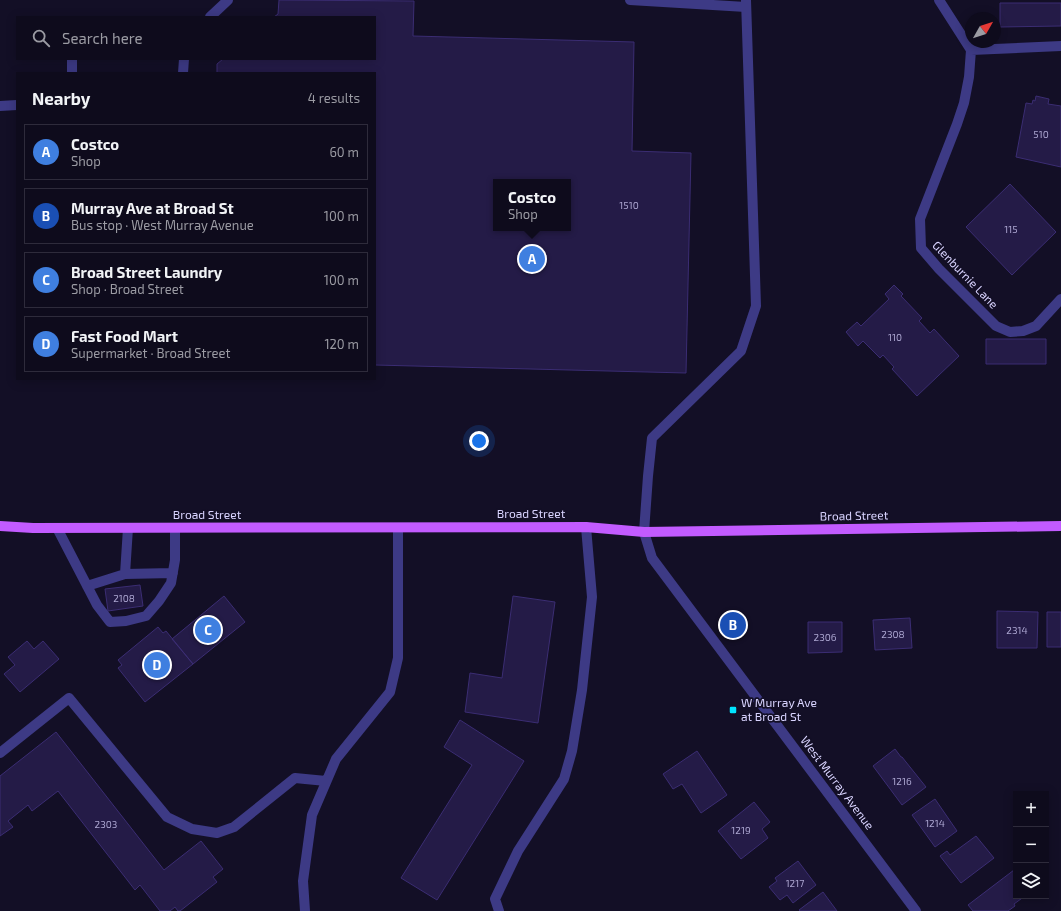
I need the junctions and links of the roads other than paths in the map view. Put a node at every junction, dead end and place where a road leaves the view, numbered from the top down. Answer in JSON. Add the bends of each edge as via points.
{"nodes":[{"id":1,"x":228,"y":0,"type":"edge"},
{"id":2,"x":630,"y":0,"type":"edge"},
{"id":3,"x":939,"y":0,"type":"edge"},
{"id":4,"x":746,"y":4,"type":"edge"},
{"id":5,"x":211,"y":16,"type":"edge"},
{"id":6,"x":1061,"y":46,"type":"edge"},
{"id":7,"x":971,"y":50,"type":"junction"},
{"id":8,"x":72,"y":60,"type":"edge"},
{"id":9,"x":184,"y":60,"type":"edge"},
{"id":10,"x":72,"y":72,"type":"edge"},
{"id":11,"x":183,"y":72,"type":"edge"},
{"id":12,"x":16,"y":105,"type":"edge"},
{"id":13,"x":0,"y":106,"type":"edge"},
{"id":14,"x":1061,"y":299,"type":"edge"},
{"id":15,"x":0,"y":526,"type":"edge"},
{"id":16,"x":1061,"y":526,"type":"edge"},
{"id":17,"x":586,"y":527,"type":"junction"},
{"id":18,"x":57,"y":528,"type":"junction"},
{"id":19,"x":128,"y":528,"type":"junction"},
{"id":20,"x":175,"y":528,"type":"junction"},
{"id":21,"x":398,"y":528,"type":"junction"},
{"id":22,"x":644,"y":532,"type":"junction"},
{"id":23,"x":173,"y":573,"type":"junction"},
{"id":24,"x":125,"y":574,"type":"junction"},
{"id":25,"x":88,"y":586,"type":"junction"},
{"id":26,"x":0,"y":753,"type":"edge"},
{"id":27,"x":326,"y":781,"type":"junction"},
{"id":28,"x":305,"y":911,"type":"edge"},
{"id":29,"x":499,"y":911,"type":"edge"},
{"id":30,"x":916,"y":911,"type":"edge"}],
"edges":[{"from":1,"to":5,"type":"street"},
{"from":2,"to":4,"type":"street"},
{"from":3,"to":7,"type":"street"},
{"from":4,"to":22,"type":"street","via":[[756,306],[741,351],[652,438]]},
{"from":6,"to":7,"type":"street"},
{"from":7,"to":14,"type":"street","name":"Glenburnie Lane","via":[[964,103],[920,219],[921,248],[996,326],[1010,332],[1036,326]]},
{"from":8,"to":10,"type":"street"},
{"from":9,"to":11,"type":"street"},
{"from":12,"to":13,"type":"street"},
{"from":15,"to":18,"type":"main road","name":"Broad Street"},
{"from":16,"to":22,"type":"main road","name":"Broad Street"},
{"from":17,"to":21,"type":"main road","name":"Broad Street"},
{"from":17,"to":22,"type":"main road","name":"Broad Street"},
{"from":17,"to":29,"type":"street","via":[[592,597],[582,690],[572,751],[564,779],[518,851],[495,899]]},
{"from":18,"to":19,"type":"main road","name":"Broad Street"},
{"from":18,"to":25,"type":"street"},
{"from":19,"to":20,"type":"main road","name":"Broad Street"},
{"from":19,"to":24,"type":"street"},
{"from":20,"to":21,"type":"main road","name":"Broad Street"},
{"from":20,"to":23,"type":"street"},
{"from":21,"to":27,"type":"street","via":[[398,658],[390,692],[336,759]]},
{"from":22,"to":30,"type":"street","name":"West Murray Avenue","via":[[652,558]]},
{"from":23,"to":24,"type":"street"},
{"from":23,"to":25,"type":"street","via":[[172,583],[146,616],[126,621],[110,622],[97,605]]},
{"from":24,"to":25,"type":"street"},
{"from":26,"to":27,"type":"street","via":[[69,698],[167,817],[192,829],[217,833],[234,827],[295,778]]},
{"from":27,"to":28,"type":"street","via":[[312,815],[302,881]]}]}
